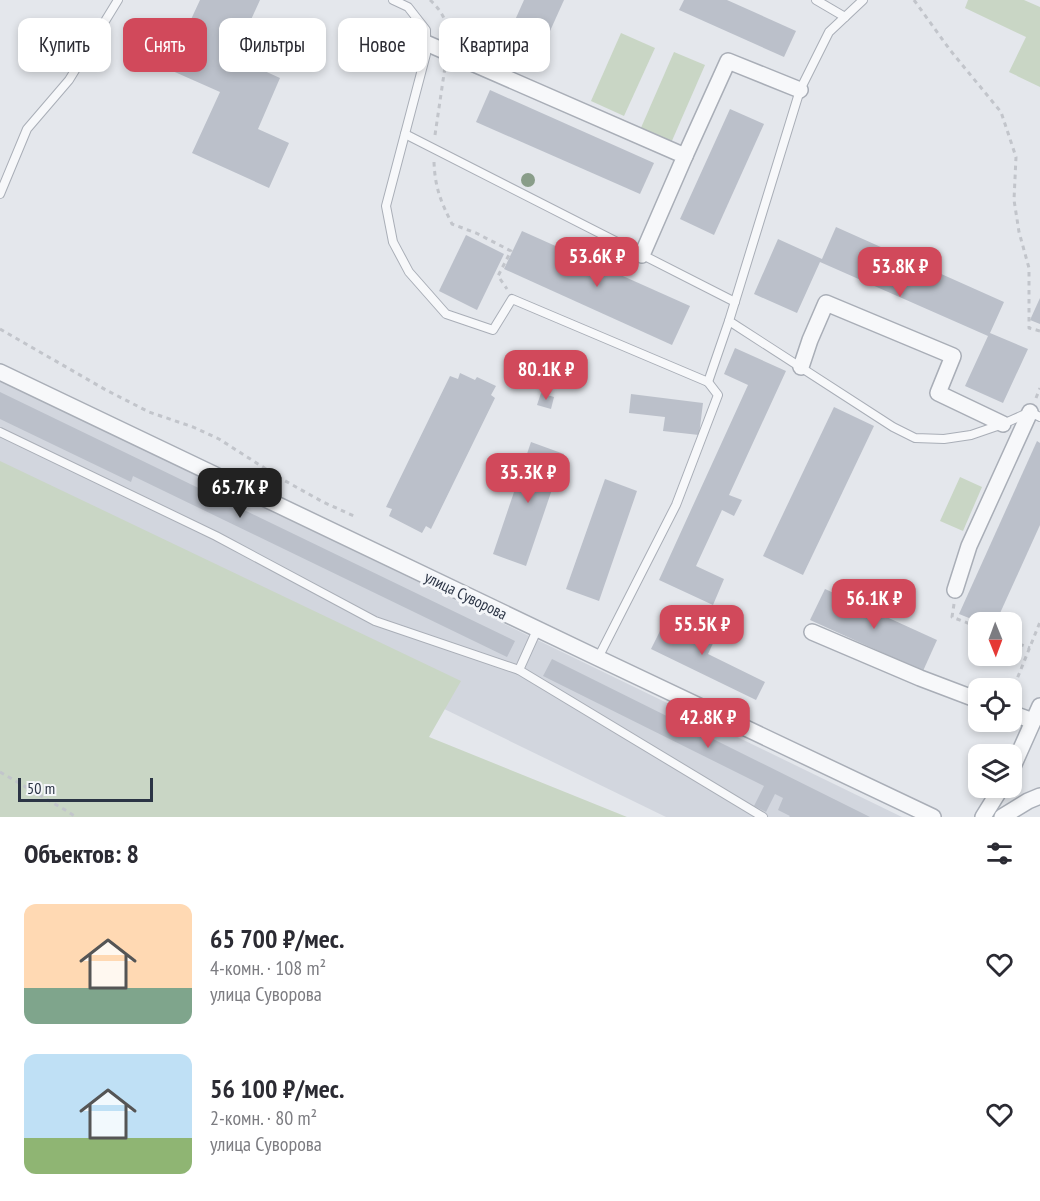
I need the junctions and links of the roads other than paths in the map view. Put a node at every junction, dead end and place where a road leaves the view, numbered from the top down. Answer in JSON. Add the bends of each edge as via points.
{"nodes":[{"id":1,"x":118,"y":0,"type":"edge"},
{"id":2,"x":393,"y":0,"type":"edge"},
{"id":3,"x":816,"y":0,"type":"edge"},
{"id":4,"x":863,"y":0,"type":"edge"},
{"id":5,"x":845,"y":17,"type":"junction"},
{"id":6,"x":417,"y":18,"type":"edge"},
{"id":7,"x":427,"y":43,"type":"edge"},
{"id":8,"x":421,"y":72,"type":"edge"},
{"id":9,"x":800,"y":90,"type":"junction"},
{"id":10,"x":405,"y":134,"type":"junction"},
{"id":11,"x":685,"y":156,"type":"junction"},
{"id":12,"x":0,"y":194,"type":"edge"},
{"id":13,"x":642,"y":255,"type":"junction"},
{"id":14,"x":735,"y":302,"type":"junction"},
{"id":15,"x":729,"y":321,"type":"junction"},
{"id":16,"x":801,"y":367,"type":"junction"},
{"id":17,"x":0,"y":372,"type":"edge"},
{"id":18,"x":708,"y":381,"type":"junction"},
{"id":19,"x":1035,"y":414,"type":"edge"},
{"id":20,"x":1003,"y":424,"type":"junction"},
{"id":21,"x":0,"y":432,"type":"edge"},
{"id":22,"x":955,"y":590,"type":"road end"},
{"id":23,"x":537,"y":630,"type":"junction"},
{"id":24,"x":812,"y":632,"type":"dead end"},
{"id":25,"x":598,"y":658,"type":"junction"},
{"id":26,"x":519,"y":670,"type":"junction"},
{"id":27,"x":968,"y":696,"type":"edge"},
{"id":28,"x":1040,"y":706,"type":"edge"},
{"id":29,"x":1022,"y":717,"type":"edge"},
{"id":30,"x":1033,"y":721,"type":"junction"},
{"id":31,"x":1022,"y":746,"type":"edge"},
{"id":32,"x":1040,"y":796,"type":"edge"},
{"id":33,"x":995,"y":798,"type":"edge"},
{"id":34,"x":763,"y":817,"type":"edge"},
{"id":35,"x":933,"y":817,"type":"edge"},
{"id":36,"x":983,"y":817,"type":"edge"},
{"id":37,"x":1002,"y":817,"type":"edge"}],
"edges":[{"from":1,"to":12,"type":"lane","via":[[69,80],[27,129]]},
{"from":2,"to":6,"type":"lane","via":[[408,7]]},
{"from":3,"to":5,"type":"lane"},
{"from":4,"to":5,"type":"lane"},
{"from":5,"to":9,"type":"lane","via":[[829,32]]},
{"from":7,"to":11,"type":"street"},
{"from":8,"to":10,"type":"lane"},
{"from":9,"to":11,"type":"street","via":[[728,61]]},
{"from":9,"to":14,"type":"lane"},
{"from":10,"to":13,"type":"lane"},
{"from":10,"to":18,"type":"lane","via":[[387,206],[393,242],[409,272],[446,314],[493,330],[513,299]]},
{"from":11,"to":13,"type":"street"},
{"from":13,"to":14,"type":"lane"},
{"from":14,"to":15,"type":"lane"},
{"from":15,"to":16,"type":"lane"},
{"from":15,"to":18,"type":"lane"},
{"from":16,"to":20,"type":"lane","via":[[915,438],[944,440]]},
{"from":16,"to":20,"type":"street","via":[[826,303],[953,356],[938,393]]},
{"from":17,"to":23,"type":"street","name":"улица Суворова"},
{"from":18,"to":25,"type":"lane","via":[[718,395],[680,494]]},
{"from":19,"to":20,"type":"lane"},
{"from":19,"to":22,"type":"street","via":[[969,546]]},
{"from":21,"to":26,"type":"lane","via":[[216,537],[375,621]]},
{"from":23,"to":25,"type":"street","name":"улица Суворова"},
{"from":23,"to":26,"type":"lane"},
{"from":24,"to":27,"type":"street"},
{"from":25,"to":35,"type":"street","name":"улица Суворова"},
{"from":26,"to":34,"type":"lane"},
{"from":28,"to":30,"type":"street"},
{"from":29,"to":30,"type":"street"},
{"from":30,"to":31,"type":"street"},
{"from":32,"to":37,"type":"street"},
{"from":33,"to":36,"type":"street"}]}
